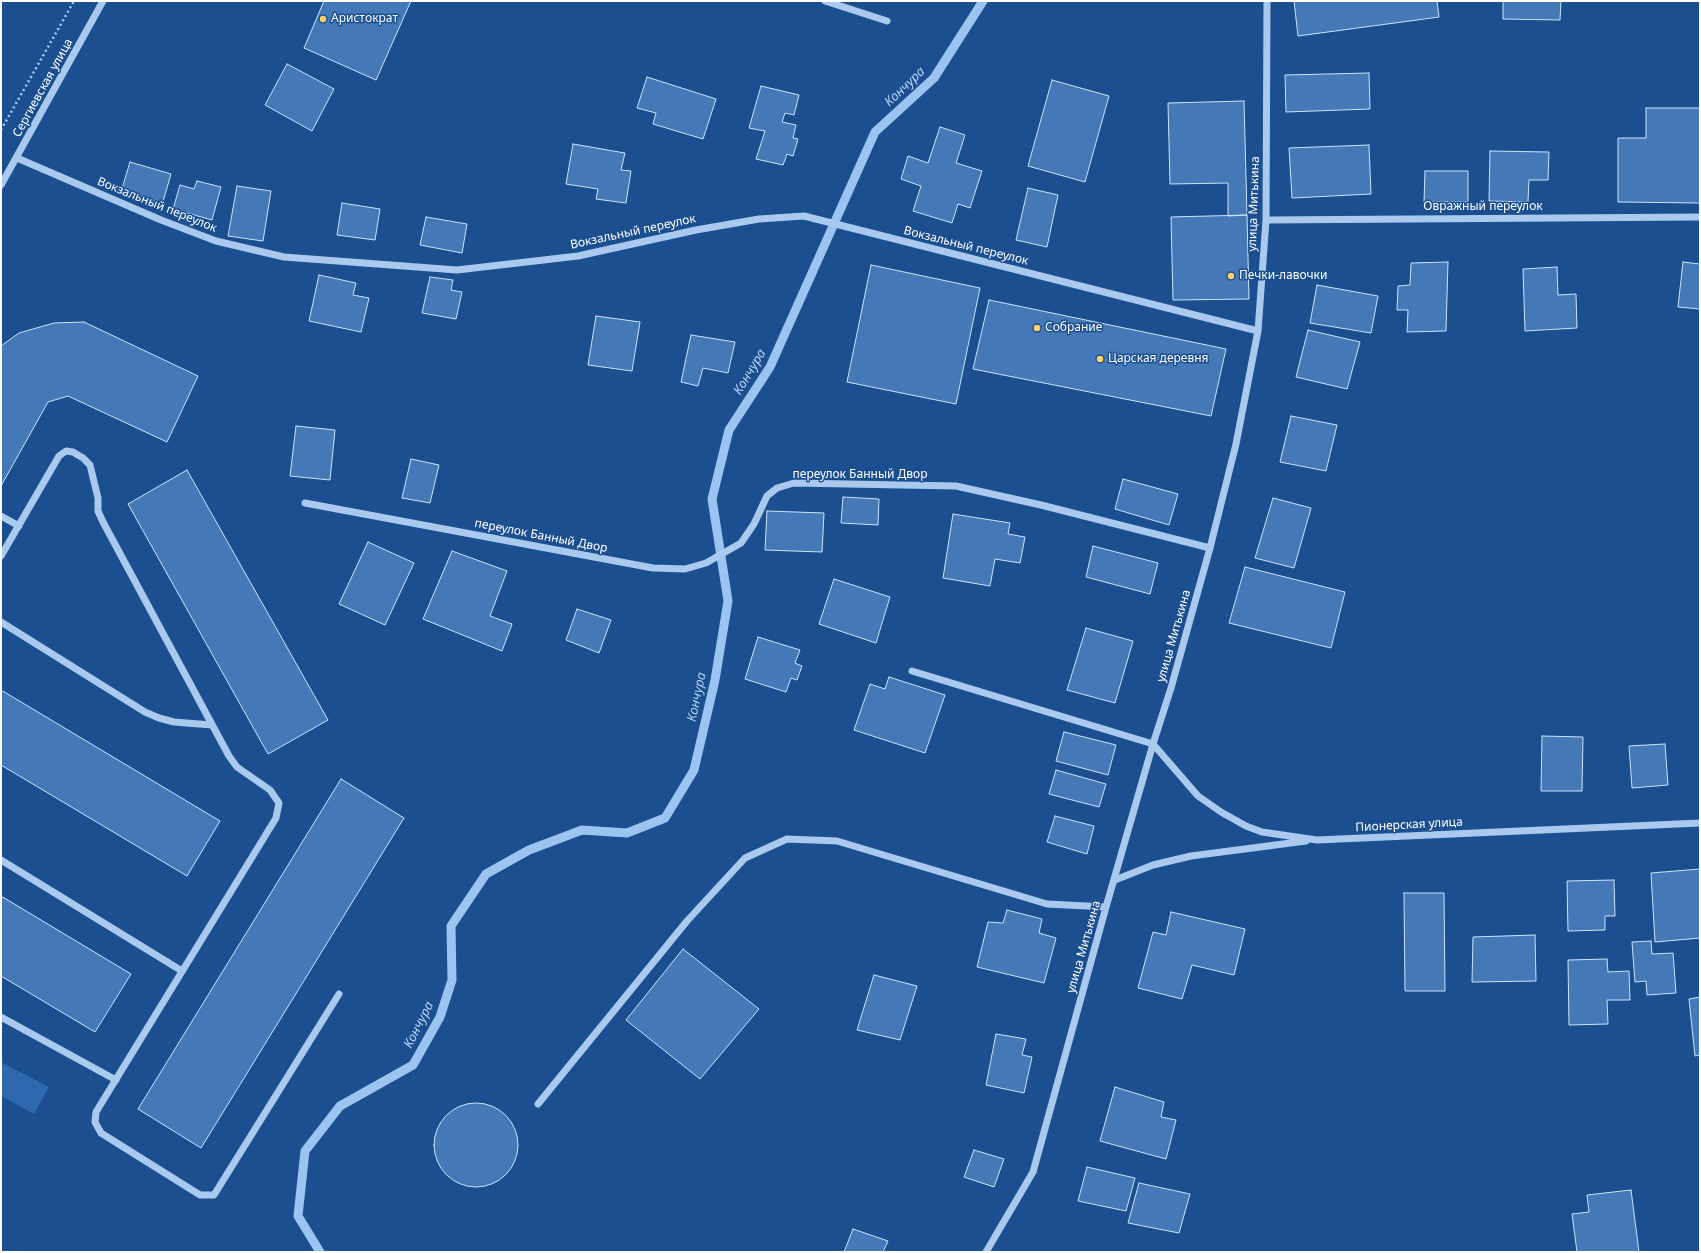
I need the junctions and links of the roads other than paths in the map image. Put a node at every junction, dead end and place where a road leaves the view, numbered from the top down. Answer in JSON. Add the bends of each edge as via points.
{"nodes":[{"id":1,"x":103,"y":1,"type":"edge"},
{"id":2,"x":825,"y":1,"type":"edge"},
{"id":3,"x":1267,"y":1,"type":"edge"},
{"id":4,"x":887,"y":21,"type":"dead end"},
{"id":5,"x":17,"y":158,"type":"junction"},
{"id":6,"x":1,"y":185,"type":"edge"},
{"id":7,"x":1700,"y":217,"type":"edge"},
{"id":8,"x":1266,"y":220,"type":"junction"},
{"id":9,"x":1258,"y":331,"type":"junction"},
{"id":10,"x":305,"y":503,"type":"dead end"},
{"id":11,"x":1,"y":516,"type":"edge"},
{"id":12,"x":18,"y":526,"type":"junction"},
{"id":13,"x":1210,"y":548,"type":"junction"},
{"id":14,"x":1,"y":556,"type":"edge"},
{"id":15,"x":1,"y":622,"type":"edge"},
{"id":16,"x":912,"y":671,"type":"dead end"},
{"id":17,"x":212,"y":725,"type":"junction"},
{"id":18,"x":1153,"y":744,"type":"junction"},
{"id":19,"x":1700,"y":823,"type":"edge"},
{"id":20,"x":1317,"y":840,"type":"junction"},
{"id":21,"x":1,"y":860,"type":"edge"},
{"id":22,"x":1115,"y":880,"type":"junction"},
{"id":23,"x":1106,"y":907,"type":"junction"},
{"id":24,"x":182,"y":971,"type":"junction"},
{"id":25,"x":339,"y":994,"type":"dead end"},
{"id":26,"x":1,"y":1018,"type":"edge"},
{"id":27,"x":116,"y":1080,"type":"junction"},
{"id":28,"x":538,"y":1104,"type":"dead end"},
{"id":29,"x":986,"y":1252,"type":"edge"}],
"edges":[{"from":1,"to":5,"type":"street","name":"Сергиевская улица"},
{"from":2,"to":4,"type":"street"},
{"from":3,"to":8,"type":"street","name":"улица Митькина"},
{"from":5,"to":6,"type":"street","name":"Сергиевская улица"},
{"from":5,"to":9,"type":"street","name":"Вокзальный переулок","via":[[216,241],[284,257],[457,270],[578,256],[696,230],[759,219],[804,216]]},
{"from":7,"to":8,"type":"street","name":"Овражный переулок"},
{"from":8,"to":9,"type":"street","name":"улица Митькина"},
{"from":9,"to":13,"type":"street","name":"улица Митькина","via":[[1236,444]]},
{"from":10,"to":13,"type":"street","name":"переулок Банный Двор","via":[[653,568],[685,569],[706,563],[741,543],[754,524],[767,496],[777,488],[794,483],[956,486]]},
{"from":11,"to":12,"type":"street"},
{"from":12,"to":14,"type":"street"},
{"from":12,"to":17,"type":"street","via":[[59,456],[73,452],[90,465],[98,498],[98,511],[103,522]]},
{"from":13,"to":18,"type":"street","name":"улица Митькина"},
{"from":15,"to":17,"type":"street","via":[[146,712],[174,722]]},
{"from":16,"to":18,"type":"street"},
{"from":17,"to":24,"type":"street","via":[[237,767],[270,790],[279,803],[276,818]]},
{"from":18,"to":20,"type":"street","name":"Пионерская улица","via":[[1198,796],[1221,812],[1262,832]]},
{"from":18,"to":22,"type":"street","name":"улица Митькина"},
{"from":19,"to":20,"type":"street","name":"Пионерская улица"},
{"from":20,"to":22,"type":"street","via":[[1191,856],[1153,865]]},
{"from":21,"to":24,"type":"street"},
{"from":22,"to":23,"type":"street","name":"улица Митькина"},
{"from":23,"to":28,"type":"street","via":[[1047,904],[837,841],[787,839],[745,858],[687,921]]},
{"from":23,"to":29,"type":"street","name":"улица Митькина","via":[[1033,1172]]},
{"from":24,"to":27,"type":"street"},
{"from":25,"to":27,"type":"street","via":[[214,1196],[200,1195],[101,1134],[95,1122],[96,1112]]},
{"from":26,"to":27,"type":"street"}]}
